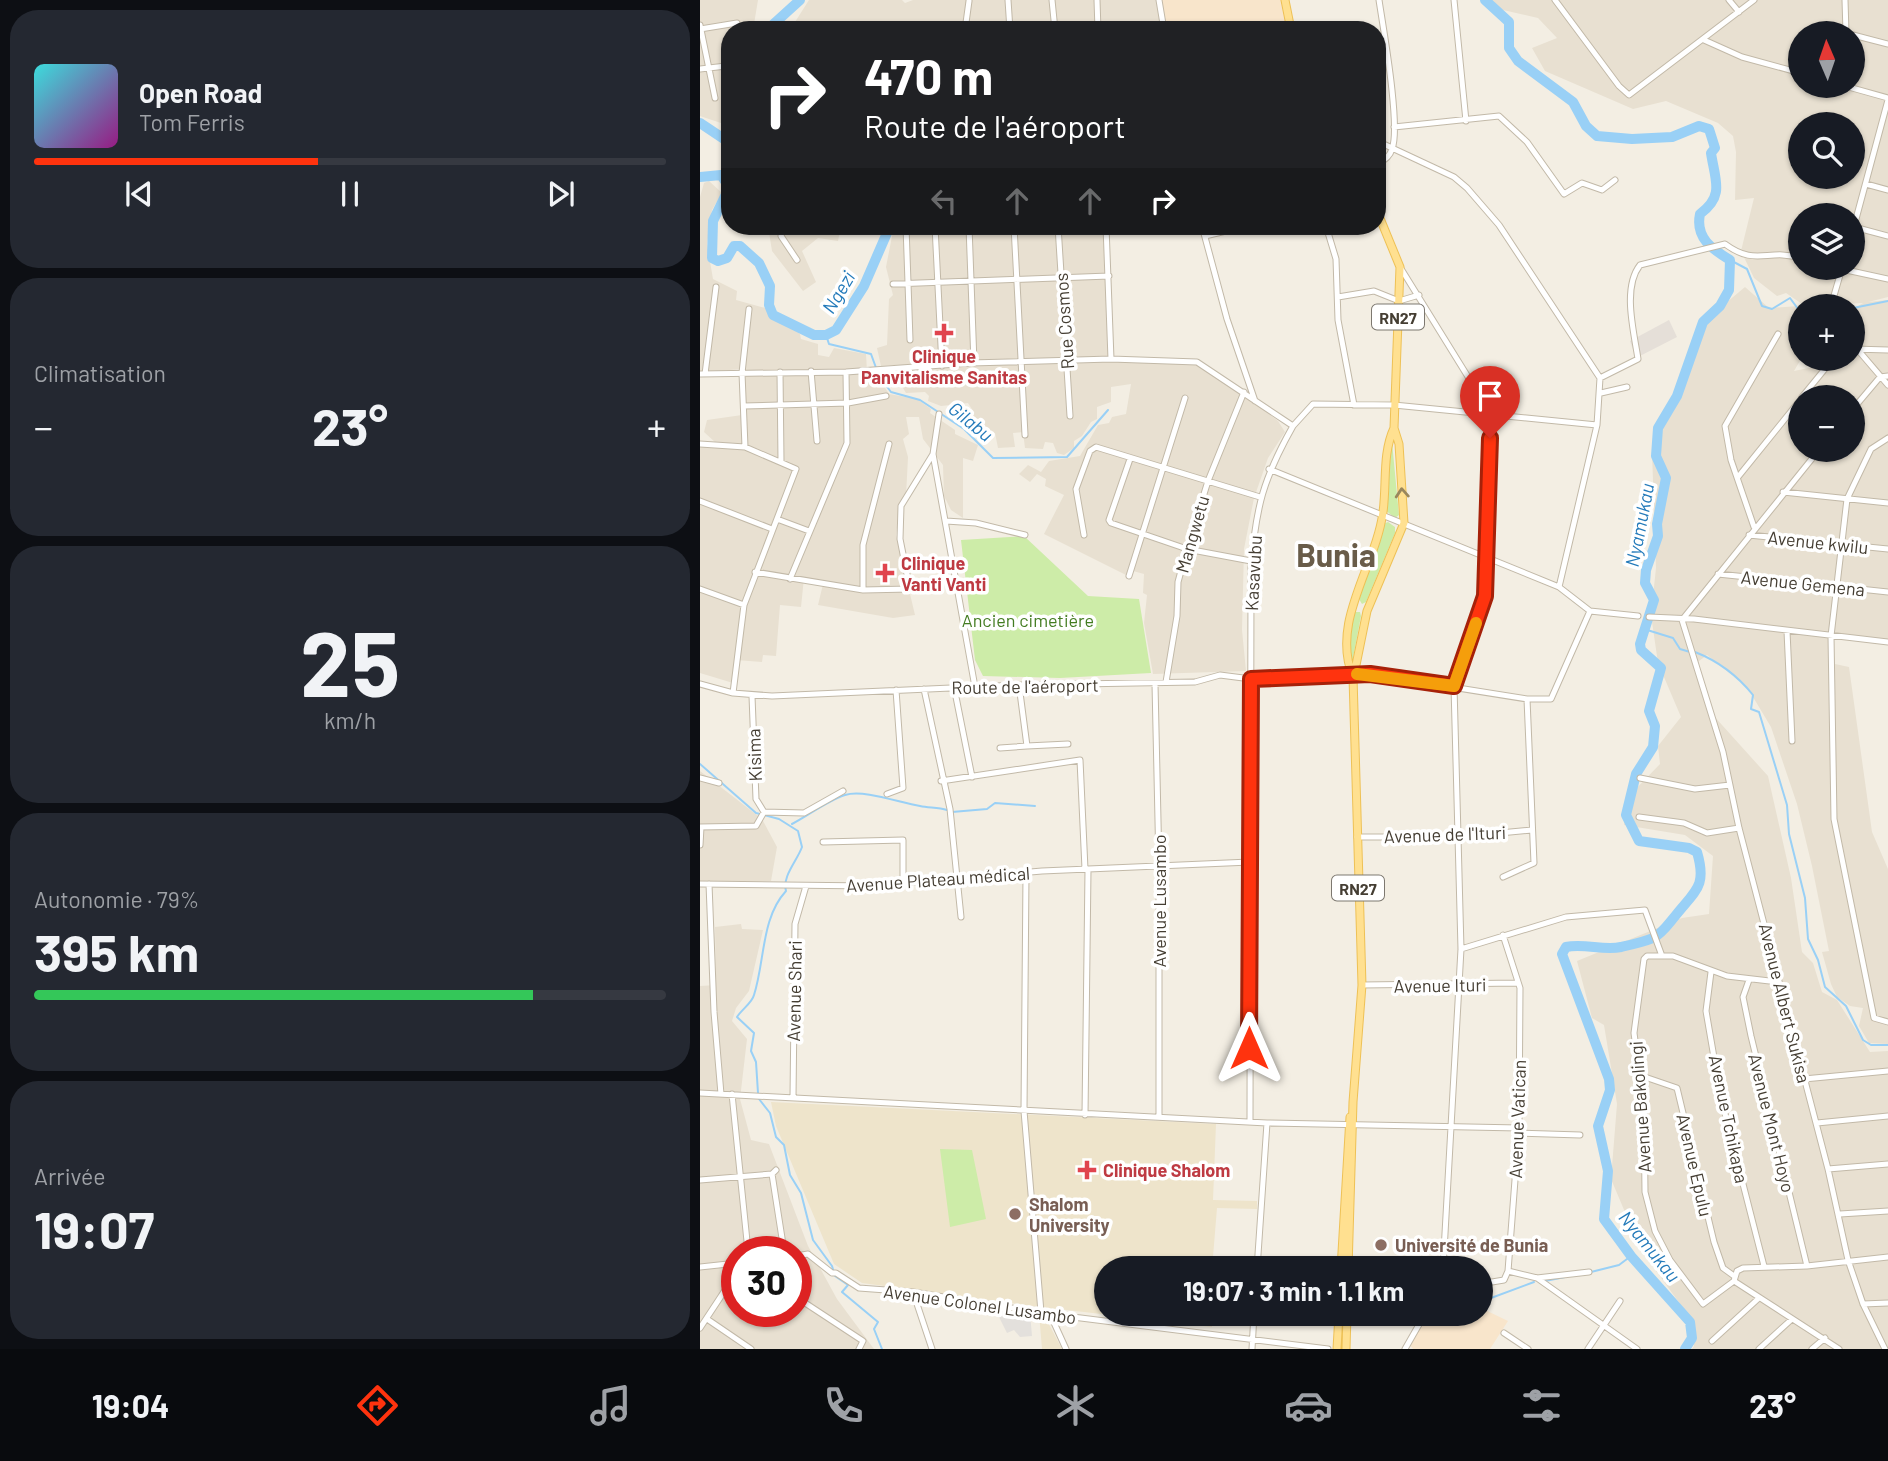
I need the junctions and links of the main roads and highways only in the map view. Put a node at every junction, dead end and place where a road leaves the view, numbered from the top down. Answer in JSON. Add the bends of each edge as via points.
{"nodes":[{"id":1,"x":1285,"y":0,"type":"edge"},
{"id":2,"x":1289,"y":21,"type":"edge"},
{"id":3,"x":1386,"y":233,"type":"edge"},
{"id":4,"x":1394,"y":428,"type":"junction"},
{"id":5,"x":1353,"y":606,"type":"junction"},
{"id":6,"x":1367,"y":611,"type":"junction"},
{"id":7,"x":1351,"y":674,"type":"junction"},
{"id":8,"x":1351,"y":1126,"type":"junction"},
{"id":9,"x":1342,"y":1256,"type":"edge"},
{"id":10,"x":1348,"y":1256,"type":"edge"},
{"id":11,"x":1339,"y":1326,"type":"edge"},
{"id":12,"x":1347,"y":1326,"type":"edge"},
{"id":13,"x":1338,"y":1349,"type":"edge"},
{"id":14,"x":1346,"y":1349,"type":"edge"}],
"edges":[{"from":1,"to":2,"type":"main road"},
{"from":3,"to":4,"type":"main road","number":"RN27","via":[[1400,267]]},
{"from":4,"to":5,"type":"main road","number":"RN27","via":[[1387,442],[1383,514]]},
{"from":6,"to":4,"type":"main road","number":"RN27","one_way":true,"via":[[1404,523]]},
{"from":5,"to":6,"type":"main road"},
{"from":5,"to":7,"type":"main road","number":"RN27","via":[[1347,635]]},
{"from":6,"to":7,"type":"main road","number":"RN27"},
{"from":7,"to":8,"type":"main road","number":"RN27","via":[[1362,985]]},
{"from":8,"to":9,"type":"main road","number":"RN27"},
{"from":8,"to":10,"type":"main road","number":"RN27"},
{"from":11,"to":13,"type":"main road"},
{"from":12,"to":14,"type":"main road"}]}
